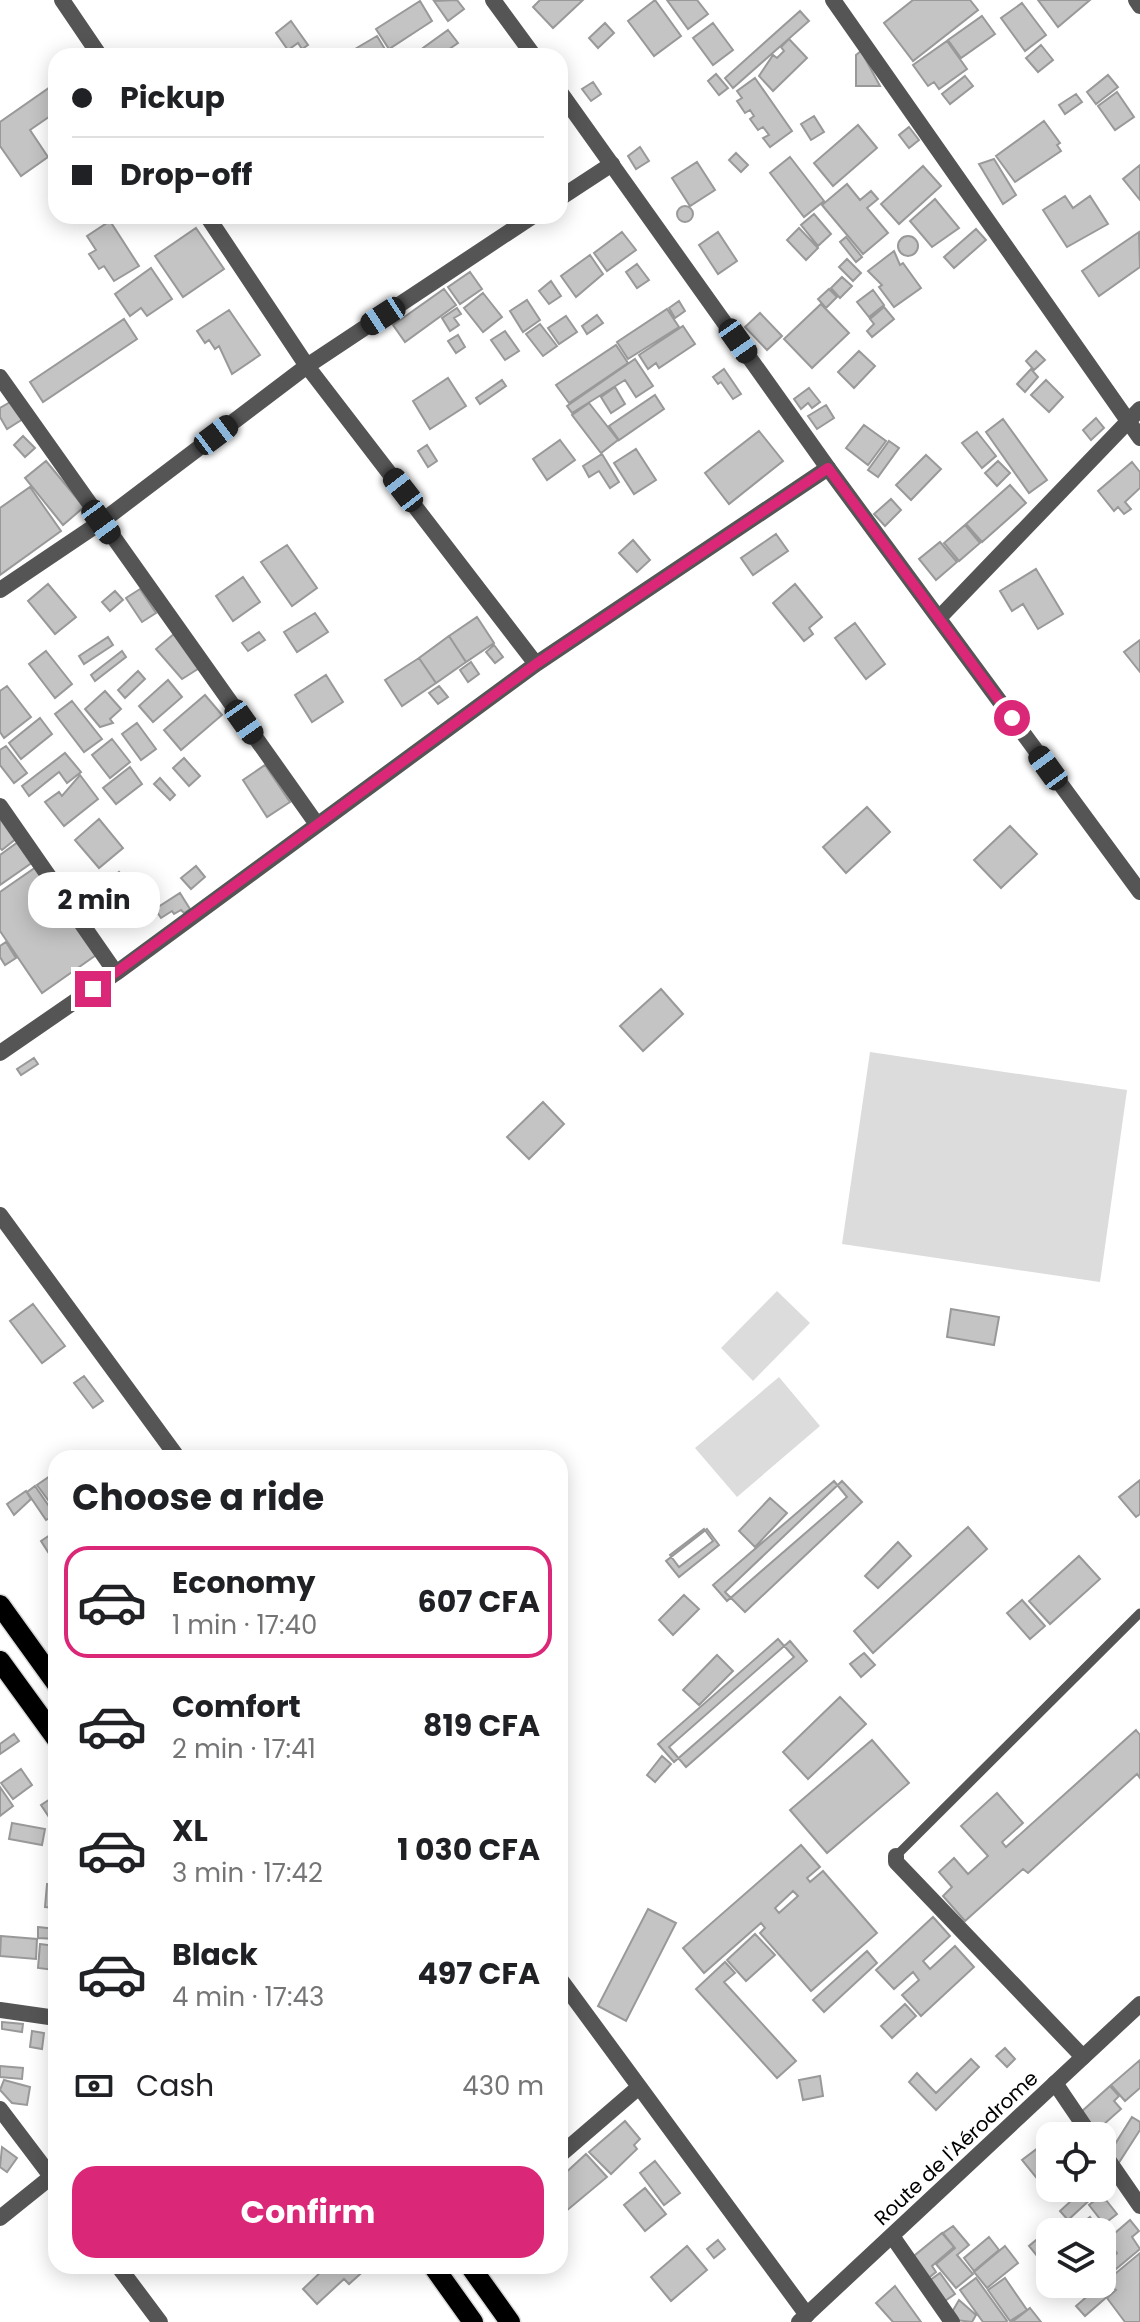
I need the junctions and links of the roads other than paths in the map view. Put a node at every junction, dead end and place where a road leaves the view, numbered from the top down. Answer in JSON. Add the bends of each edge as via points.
{"nodes":[{"id":1,"x":62,"y":0,"type":"edge"},
{"id":2,"x":493,"y":0,"type":"edge"},
{"id":3,"x":833,"y":0,"type":"edge"},
{"id":4,"x":1136,"y":0,"type":"edge"},
{"id":5,"x":1140,"y":6,"type":"edge"},
{"id":6,"x":95,"y":48,"type":"edge"},
{"id":7,"x":528,"y":48,"type":"edge"},
{"id":8,"x":568,"y":103,"type":"edge"},
{"id":9,"x":612,"y":164,"type":"junction"},
{"id":10,"x":568,"y":193,"type":"edge"},
{"id":11,"x":212,"y":224,"type":"edge"},
{"id":12,"x":521,"y":224,"type":"edge"},
{"id":13,"x":307,"y":366,"type":"junction"},
{"id":14,"x":0,"y":377,"type":"edge"},
{"id":15,"x":1134,"y":415,"type":"edge"},
{"id":16,"x":1140,"y":438,"type":"edge"},
{"id":17,"x":828,"y":468,"type":"junction"},
{"id":18,"x":101,"y":522,"type":"junction"},
{"id":19,"x":0,"y":590,"type":"edge"},
{"id":20,"x":939,"y":618,"type":"junction"},
{"id":21,"x":536,"y":664,"type":"junction"},
{"id":22,"x":0,"y":806,"type":"edge"},
{"id":23,"x":316,"y":823,"type":"junction"},
{"id":24,"x":1140,"y":892,"type":"edge"},
{"id":25,"x":116,"y":973,"type":"junction"},
{"id":26,"x":0,"y":1053,"type":"edge"},
{"id":27,"x":0,"y":1215,"type":"edge"},
{"id":28,"x":172,"y":1450,"type":"edge"},
{"id":29,"x":0,"y":1605,"type":"edge"},
{"id":30,"x":1140,"y":1613,"type":"edge"},
{"id":31,"x":0,"y":1661,"type":"edge"},
{"id":32,"x":48,"y":1672,"type":"edge"},
{"id":33,"x":48,"y":1727,"type":"edge"},
{"id":34,"x":896,"y":1856,"type":"joint"},
{"id":35,"x":568,"y":1990,"type":"edge"},
{"id":36,"x":1140,"y":2004,"type":"edge"},
{"id":37,"x":0,"y":2010,"type":"edge"},
{"id":38,"x":48,"y":2017,"type":"edge"},
{"id":39,"x":1083,"y":2057,"type":"junction"},
{"id":40,"x":1055,"y":2083,"type":"junction"},
{"id":41,"x":639,"y":2087,"type":"junction"},
{"id":42,"x":0,"y":2109,"type":"edge"},
{"id":43,"x":1081,"y":2122,"type":"edge"},
{"id":44,"x":568,"y":2148,"type":"edge"},
{"id":45,"x":1116,"y":2171,"type":"edge"},
{"id":46,"x":48,"y":2172,"type":"edge"},
{"id":47,"x":48,"y":2183,"type":"edge"},
{"id":48,"x":1140,"y":2206,"type":"edge"},
{"id":49,"x":4,"y":2209,"type":"edge"},
{"id":50,"x":892,"y":2236,"type":"junction"},
{"id":51,"x":124,"y":2274,"type":"edge"},
{"id":52,"x":439,"y":2274,"type":"edge"},
{"id":53,"x":476,"y":2274,"type":"edge"},
{"id":54,"x":803,"y":2319,"type":"edge"},
{"id":55,"x":160,"y":2322,"type":"edge"},
{"id":56,"x":473,"y":2322,"type":"edge"},
{"id":57,"x":510,"y":2322,"type":"edge"},
{"id":58,"x":952,"y":2322,"type":"edge"}],
"edges":[{"from":1,"to":6,"type":"street"},
{"from":2,"to":7,"type":"street"},
{"from":3,"to":15,"type":"street"},
{"from":4,"to":5,"type":"street"},
{"from":8,"to":9,"type":"street"},
{"from":9,"to":10,"type":"street"},
{"from":9,"to":17,"type":"street"},
{"from":11,"to":13,"type":"street"},
{"from":12,"to":13,"type":"street"},
{"from":13,"to":18,"type":"street"},
{"from":13,"to":21,"type":"street"},
{"from":14,"to":18,"type":"street"},
{"from":15,"to":16,"type":"street"},
{"from":15,"to":20,"type":"street"},
{"from":17,"to":20,"type":"street"},
{"from":17,"to":21,"type":"street"},
{"from":18,"to":19,"type":"street"},
{"from":18,"to":23,"type":"street"},
{"from":20,"to":24,"type":"street"},
{"from":21,"to":23,"type":"street"},
{"from":22,"to":25,"type":"street"},
{"from":23,"to":25,"type":"street"},
{"from":25,"to":26,"type":"street"},
{"from":27,"to":28,"type":"street"},
{"from":29,"to":32,"type":"main road"},
{"from":30,"to":34,"type":"lane"},
{"from":31,"to":33,"type":"main road"},
{"from":34,"to":39,"type":"street","via":[[896,1862]]},
{"from":35,"to":41,"type":"street"},
{"from":36,"to":39,"type":"street","name":"Route de l'Aérodrome"},
{"from":37,"to":38,"type":"street"},
{"from":39,"to":40,"type":"street","name":"Route de l'Aérodrome"},
{"from":40,"to":43,"type":"street"},
{"from":40,"to":50,"type":"street","name":"Route de l'Aérodrome"},
{"from":41,"to":44,"type":"street"},
{"from":41,"to":54,"type":"street"},
{"from":42,"to":46,"type":"street"},
{"from":45,"to":48,"type":"street"},
{"from":47,"to":49,"type":"street"},
{"from":50,"to":54,"type":"street","name":"Route de l'Aérodrome"},
{"from":50,"to":58,"type":"street"},
{"from":51,"to":55,"type":"street"},
{"from":52,"to":56,"type":"main road"},
{"from":53,"to":57,"type":"main road"}]}
